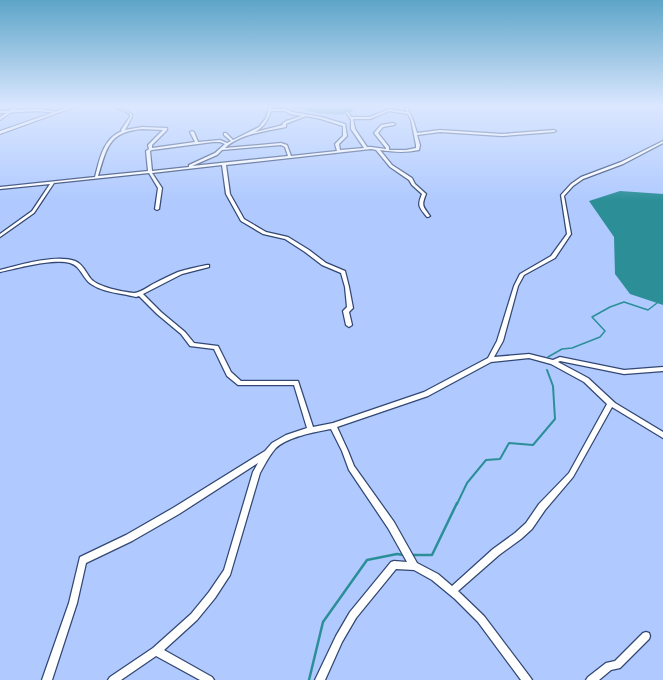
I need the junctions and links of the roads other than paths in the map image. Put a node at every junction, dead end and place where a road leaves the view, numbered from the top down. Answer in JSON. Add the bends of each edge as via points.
{"nodes":[{"id":1,"x":116,"y":137,"type":"edge"},
{"id":2,"x":158,"y":137,"type":"edge"},
{"id":3,"x":194,"y":137,"type":"edge"},
{"id":4,"x":228,"y":137,"type":"edge"},
{"id":5,"x":241,"y":137,"type":"edge"},
{"id":6,"x":344,"y":137,"type":"edge"},
{"id":7,"x":358,"y":137,"type":"edge"},
{"id":8,"x":379,"y":137,"type":"edge"},
{"id":9,"x":416,"y":137,"type":"edge"},
{"id":10,"x":232,"y":140,"type":"junction"},
{"id":11,"x":663,"y":142,"type":"edge"},
{"id":12,"x":197,"y":143,"type":"junction"},
{"id":13,"x":227,"y":144,"type":"junction"},
{"id":14,"x":366,"y":148,"type":"junction"},
{"id":15,"x":150,"y":149,"type":"junction"},
{"id":16,"x":222,"y":149,"type":"junction"},
{"id":17,"x":377,"y":149,"type":"junction"},
{"id":18,"x":339,"y":151,"type":"junction"},
{"id":19,"x":387,"y":151,"type":"junction"},
{"id":20,"x":290,"y":157,"type":"junction"},
{"id":21,"x":224,"y":164,"type":"junction"},
{"id":22,"x":186,"y":168,"type":"junction"},
{"id":23,"x":150,"y":172,"type":"junction"},
{"id":24,"x":96,"y":178,"type":"junction"},
{"id":25,"x":53,"y":182,"type":"junction"},
{"id":26,"x":0,"y":188,"type":"edge"},
{"id":27,"x":157,"y":209,"type":"dead end"},
{"id":28,"x":428,"y":216,"type":"dead end"},
{"id":29,"x":0,"y":236,"type":"edge"},
{"id":30,"x":207,"y":266,"type":"dead end"},
{"id":31,"x":0,"y":270,"type":"edge"},
{"id":32,"x":140,"y":294,"type":"junction"},
{"id":33,"x":349,"y":325,"type":"dead end"},
{"id":34,"x":490,"y":360,"type":"junction"},
{"id":35,"x":553,"y":362,"type":"junction"},
{"id":36,"x":663,"y":369,"type":"edge"},
{"id":37,"x":611,"y":403,"type":"junction"},
{"id":38,"x":333,"y":426,"type":"junction"},
{"id":39,"x":311,"y":430,"type":"junction"},
{"id":40,"x":663,"y":434,"type":"edge"},
{"id":41,"x":268,"y":452,"type":"junction"},
{"id":42,"x":414,"y":566,"type":"junction"},
{"id":43,"x":452,"y":591,"type":"junction"},
{"id":44,"x":646,"y":636,"type":"dead end"},
{"id":45,"x":156,"y":651,"type":"junction"},
{"id":46,"x":47,"y":680,"type":"edge"},
{"id":47,"x":113,"y":680,"type":"edge"},
{"id":48,"x":209,"y":680,"type":"edge"},
{"id":49,"x":320,"y":680,"type":"edge"},
{"id":50,"x":527,"y":680,"type":"edge"},
{"id":51,"x":591,"y":680,"type":"edge"}],
"edges":[{"from":1,"to":24,"type":"street","via":[[107,145]]},
{"from":2,"to":15,"type":"street","via":[[150,145]]},
{"from":3,"to":12,"type":"street"},
{"from":4,"to":10,"type":"street"},
{"from":5,"to":10,"type":"street"},
{"from":6,"to":18,"type":"street","via":[[337,144]]},
{"from":7,"to":14,"type":"street"},
{"from":8,"to":19,"type":"street","via":[[388,148]]},
{"from":9,"to":19,"type":"street","via":[[418,149]]},
{"from":10,"to":13,"type":"street"},
{"from":11,"to":34,"type":"street","via":[[622,163],[582,178],[562,196],[569,234],[553,257],[522,274],[500,341]]},
{"from":12,"to":13,"type":"street","via":[[220,141]]},
{"from":12,"to":15,"type":"street"},
{"from":13,"to":16,"type":"street"},
{"from":14,"to":17,"type":"street"},
{"from":14,"to":18,"type":"street"},
{"from":15,"to":23,"type":"street"},
{"from":16,"to":20,"type":"street","via":[[281,144],[286,146]]},
{"from":16,"to":22,"type":"street"},
{"from":17,"to":19,"type":"street"},
{"from":17,"to":28,"type":"street","via":[[394,169],[411,178],[413,184],[422,191],[424,194],[420,206]]},
{"from":18,"to":20,"type":"street"},
{"from":20,"to":21,"type":"street"},
{"from":21,"to":22,"type":"street"},
{"from":21,"to":33,"type":"street","via":[[228,194],[242,220],[265,233],[286,238],[324,264],[343,272],[350,308],[346,311]]},
{"from":22,"to":23,"type":"street"},
{"from":23,"to":24,"type":"street"},
{"from":23,"to":27,"type":"street","via":[[160,188]]},
{"from":24,"to":25,"type":"street"},
{"from":25,"to":26,"type":"street"},
{"from":25,"to":29,"type":"street","via":[[33,212]]},
{"from":30,"to":32,"type":"street","via":[[180,274]]},
{"from":31,"to":32,"type":"street","via":[[50,260],[67,261],[78,265],[88,280],[95,285],[136,296]]},
{"from":32,"to":39,"type":"street","via":[[183,333],[192,345],[216,347],[229,374],[240,383],[296,383]]},
{"from":34,"to":35,"type":"street","via":[[529,356]]},
{"from":34,"to":38,"type":"street","via":[[426,394]]},
{"from":35,"to":36,"type":"street","via":[[560,359],[624,372]]},
{"from":35,"to":37,"type":"street","via":[[586,380]]},
{"from":37,"to":40,"type":"street"},
{"from":37,"to":43,"type":"street","via":[[570,475],[529,526]]},
{"from":38,"to":39,"type":"street"},
{"from":38,"to":42,"type":"street","via":[[351,468],[391,525]]},
{"from":39,"to":41,"type":"street","via":[[288,437]]},
{"from":41,"to":45,"type":"street","via":[[257,472],[227,572],[194,617]]},
{"from":41,"to":46,"type":"street","via":[[176,511],[83,560],[73,603]]},
{"from":42,"to":43,"type":"street","via":[[435,577]]},
{"from":42,"to":49,"type":"street","via":[[394,565],[353,615]]},
{"from":43,"to":50,"type":"street","via":[[481,619]]},
{"from":44,"to":51,"type":"street","via":[[617,665],[609,666]]},
{"from":45,"to":47,"type":"street"},
{"from":45,"to":48,"type":"street"}]}
